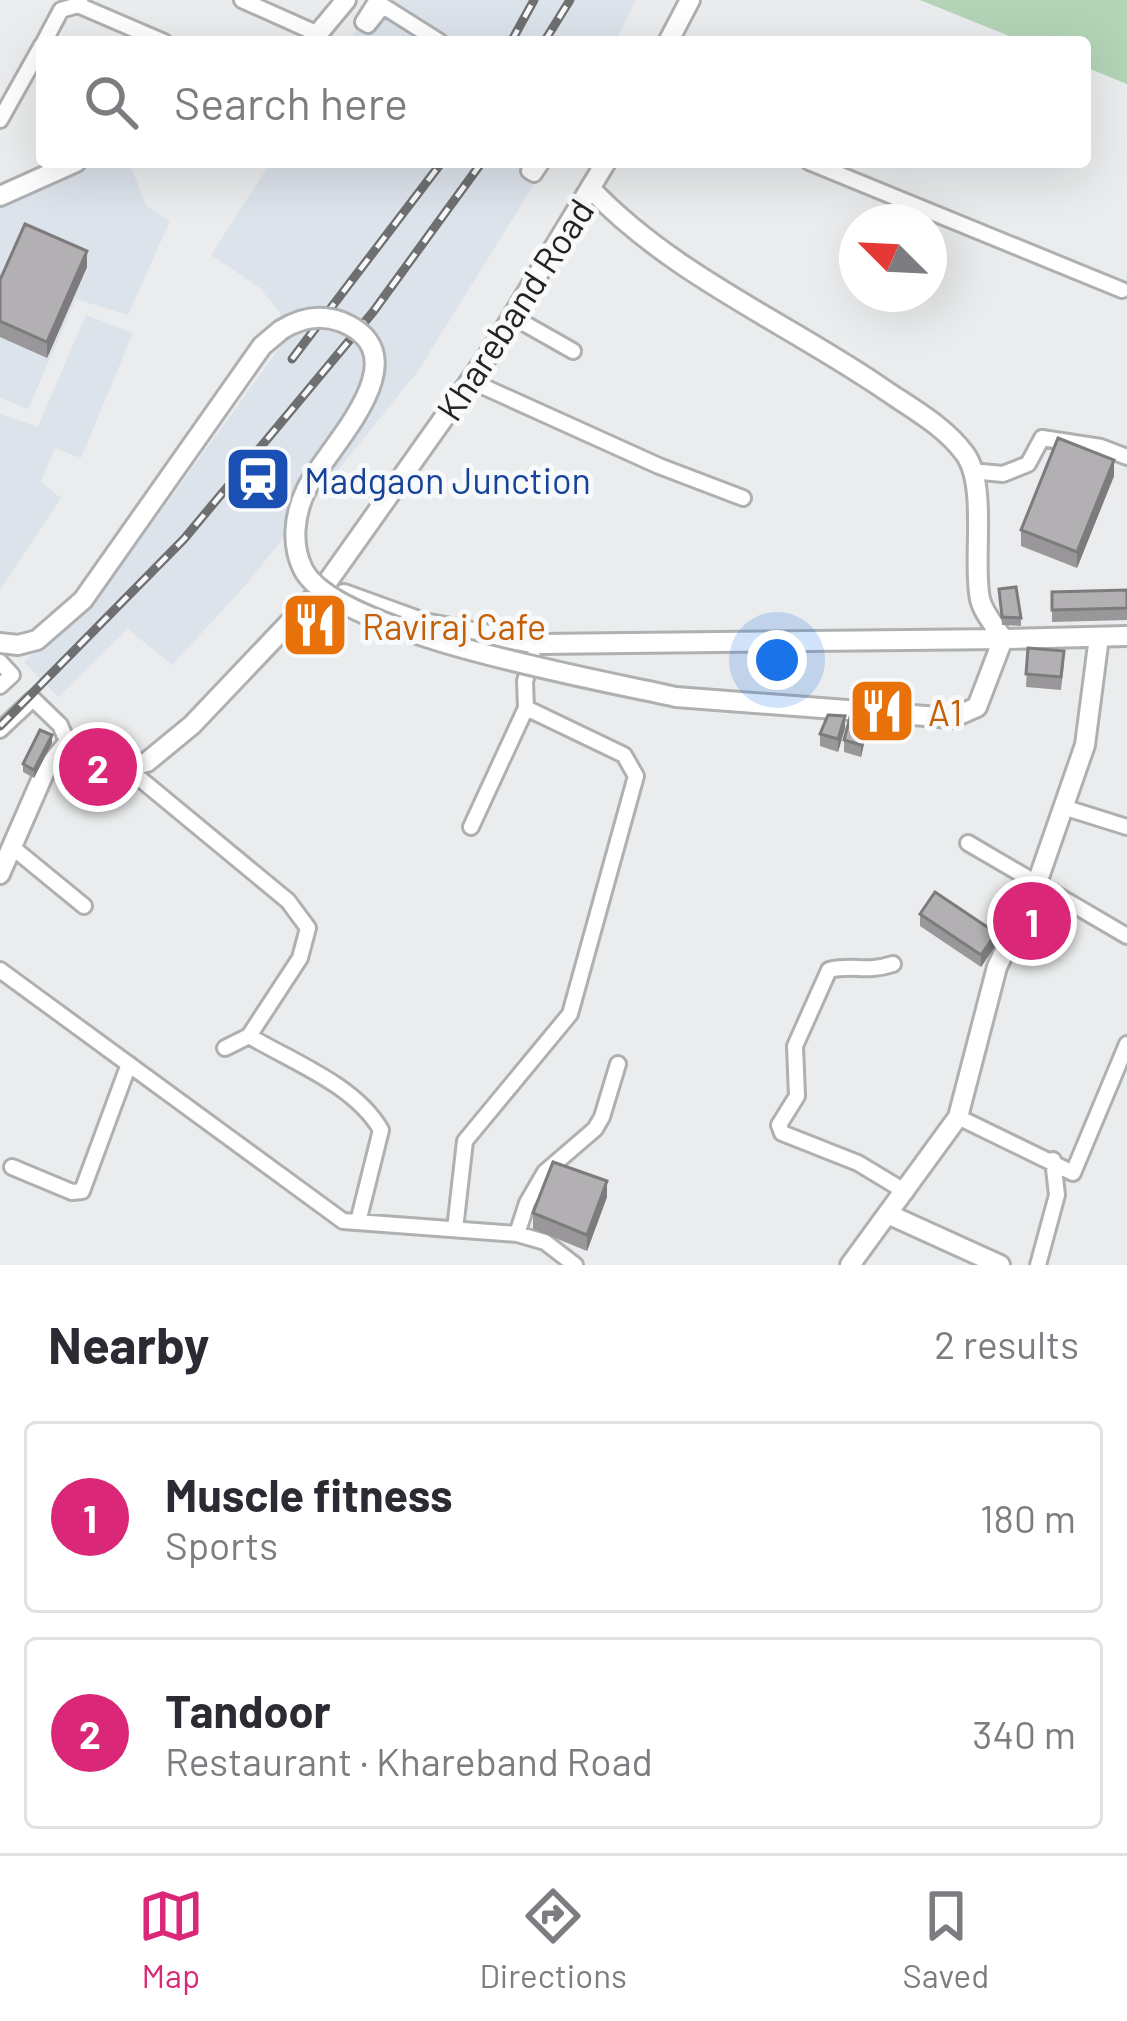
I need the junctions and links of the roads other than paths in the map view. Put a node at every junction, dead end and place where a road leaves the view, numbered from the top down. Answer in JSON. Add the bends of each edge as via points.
{"nodes":[{"id":1,"x":242,"y":0,"type":"edge"},
{"id":2,"x":346,"y":0,"type":"edge"},
{"id":3,"x":690,"y":0,"type":"edge"},
{"id":4,"x":79,"y":3,"type":"edge"},
{"id":5,"x":380,"y":3,"type":"edge"},
{"id":6,"x":47,"y":36,"type":"edge"},
{"id":7,"x":151,"y":36,"type":"edge"},
{"id":8,"x":310,"y":36,"type":"edge"},
{"id":9,"x":316,"y":36,"type":"edge"},
{"id":10,"x":431,"y":36,"type":"edge"},
{"id":11,"x":671,"y":36,"type":"edge"},
{"id":12,"x":36,"y":56,"type":"edge"},
{"id":13,"x":0,"y":120,"type":"edge"},
{"id":14,"x":61,"y":168,"type":"edge"},
{"id":15,"x":603,"y":168,"type":"edge"},
{"id":16,"x":824,"y":168,"type":"edge"},
{"id":17,"x":591,"y":189,"type":"junction"},
{"id":18,"x":3,"y":192,"type":"edge"},
{"id":19,"x":1122,"y":290,"type":"dead end"},
{"id":20,"x":513,"y":317,"type":"junction"},
{"id":21,"x":573,"y":351,"type":"dead end"},
{"id":22,"x":471,"y":381,"type":"junction"},
{"id":23,"x":1127,"y":457,"type":"edge"},
{"id":24,"x":971,"y":471,"type":"junction"},
{"id":25,"x":743,"y":498,"type":"dead end"},
{"id":26,"x":326,"y":584,"type":"junction"},
{"id":27,"x":1127,"y":636,"type":"edge"},
{"id":28,"x":1099,"y":637,"type":"junction"},
{"id":29,"x":1003,"y":639,"type":"junction"},
{"id":30,"x":9,"y":644,"type":"edge"},
{"id":31,"x":538,"y":644,"type":"junction"},
{"id":32,"x":0,"y":662,"type":"edge"},
{"id":33,"x":0,"y":686,"type":"edge"},
{"id":34,"x":526,"y":708,"type":"junction"},
{"id":35,"x":0,"y":730,"type":"edge"},
{"id":36,"x":68,"y":743,"type":"junction"},
{"id":37,"x":128,"y":768,"type":"junction"},
{"id":38,"x":1064,"y":807,"type":"junction"},
{"id":39,"x":470,"y":827,"type":"dead end"},
{"id":40,"x":1127,"y":827,"type":"edge"},
{"id":41,"x":968,"y":843,"type":"dead end"},
{"id":42,"x":12,"y":848,"type":"junction"},
{"id":43,"x":0,"y":874,"type":"edge"},
{"id":44,"x":1037,"y":883,"type":"junction"},
{"id":45,"x":83,"y":906,"type":"dead end"},
{"id":46,"x":1127,"y":936,"type":"edge"},
{"id":47,"x":893,"y":964,"type":"dead end"},
{"id":48,"x":0,"y":970,"type":"edge"},
{"id":49,"x":249,"y":1036,"type":"junction"},
{"id":50,"x":1127,"y":1044,"type":"edge"},
{"id":51,"x":225,"y":1048,"type":"dead end"},
{"id":52,"x":129,"y":1064,"type":"junction"},
{"id":53,"x":618,"y":1064,"type":"dead end"},
{"id":54,"x":958,"y":1117,"type":"junction"},
{"id":55,"x":1052,"y":1160,"type":"junction"},
{"id":56,"x":12,"y":1167,"type":"dead end"},
{"id":57,"x":906,"y":1192,"type":"junction"},
{"id":58,"x":890,"y":1215,"type":"junction"},
{"id":59,"x":358,"y":1222,"type":"junction"},
{"id":60,"x":455,"y":1228,"type":"junction"},
{"id":61,"x":517,"y":1234,"type":"junction"},
{"id":62,"x":575,"y":1265,"type":"edge"},
{"id":63,"x":850,"y":1265,"type":"edge"},
{"id":64,"x":1000,"y":1265,"type":"edge"},
{"id":65,"x":1039,"y":1265,"type":"edge"}],
"edges":[{"from":1,"to":8,"type":"street"},
{"from":2,"to":9,"type":"main road"},
{"from":3,"to":11,"type":"main road"},
{"from":4,"to":6,"type":"street","via":[[61,10]]},
{"from":4,"to":7,"type":"street"},
{"from":5,"to":10,"type":"street"},
{"from":12,"to":13,"type":"street"},
{"from":14,"to":18,"type":"main road"},
{"from":15,"to":17,"type":"main road","name":"Khareband Road"},
{"from":16,"to":19,"type":"street"},
{"from":17,"to":20,"type":"main road","name":"Khareband Road"},
{"from":17,"to":24,"type":"main road","via":[[626,226],[699,276],[949,434]]},
{"from":20,"to":21,"type":"street"},
{"from":20,"to":22,"type":"main road","name":"Khareband Road"},
{"from":22,"to":25,"type":"street"},
{"from":22,"to":26,"type":"main road","name":"Khareband Road"},
{"from":23,"to":24,"type":"street","via":[[1042,438],[1028,464],[1003,474]]},
{"from":24,"to":29,"type":"main road","via":[[980,602]]},
{"from":26,"to":31,"type":"main road","via":[[424,623]]},
{"from":26,"to":37,"type":"main road","name":"Khareband Road","via":[[192,725]]},
{"from":27,"to":28,"type":"main road"},
{"from":28,"to":29,"type":"main road"},
{"from":28,"to":38,"type":"main road","via":[[1085,745]]},
{"from":29,"to":30,"type":"main road","bridge":true,"via":[[977,707],[952,718],[676,697],[451,643],[346,608],[316,587],[296,553],[297,517],[367,399],[373,365],[353,328],[328,318],[297,321],[262,346],[98,583],[51,632]]},
{"from":29,"to":31,"type":"main road"},
{"from":31,"to":34,"type":"street"},
{"from":32,"to":33,"type":"street","via":[[12,675]]},
{"from":34,"to":39,"type":"street"},
{"from":34,"to":60,"type":"street","via":[[624,755],[636,776],[570,1014],[466,1142]]},
{"from":35,"to":36,"type":"street","via":[[33,699]]},
{"from":36,"to":37,"type":"main road","via":[[99,748]]},
{"from":36,"to":42,"type":"main road","via":[[45,771]]},
{"from":37,"to":49,"type":"street","via":[[288,901],[308,928],[300,958]]},
{"from":38,"to":40,"type":"street"},
{"from":38,"to":44,"type":"main road"},
{"from":41,"to":44,"type":"street"},
{"from":42,"to":43,"type":"main road"},
{"from":42,"to":45,"type":"street"},
{"from":44,"to":46,"type":"street"},
{"from":44,"to":54,"type":"main road","via":[[997,967]]},
{"from":47,"to":57,"type":"street","via":[[830,970],[795,1046],[797,1096],[778,1125]]},
{"from":48,"to":52,"type":"street"},
{"from":49,"to":51,"type":"street"},
{"from":49,"to":59,"type":"street","via":[[349,1094],[381,1130]]},
{"from":50,"to":55,"type":"street","via":[[1073,1173]]},
{"from":52,"to":56,"type":"street","via":[[82,1191]]},
{"from":52,"to":59,"type":"street","via":[[344,1221]]},
{"from":53,"to":61,"type":"street","via":[[602,1118],[545,1172]]},
{"from":54,"to":55,"type":"street"},
{"from":54,"to":57,"type":"main road"},
{"from":55,"to":65,"type":"street","via":[[1057,1195]]},
{"from":57,"to":58,"type":"main road"},
{"from":58,"to":63,"type":"main road"},
{"from":58,"to":64,"type":"main road"},
{"from":59,"to":60,"type":"street"},
{"from":60,"to":61,"type":"street"},
{"from":61,"to":62,"type":"street"}]}
